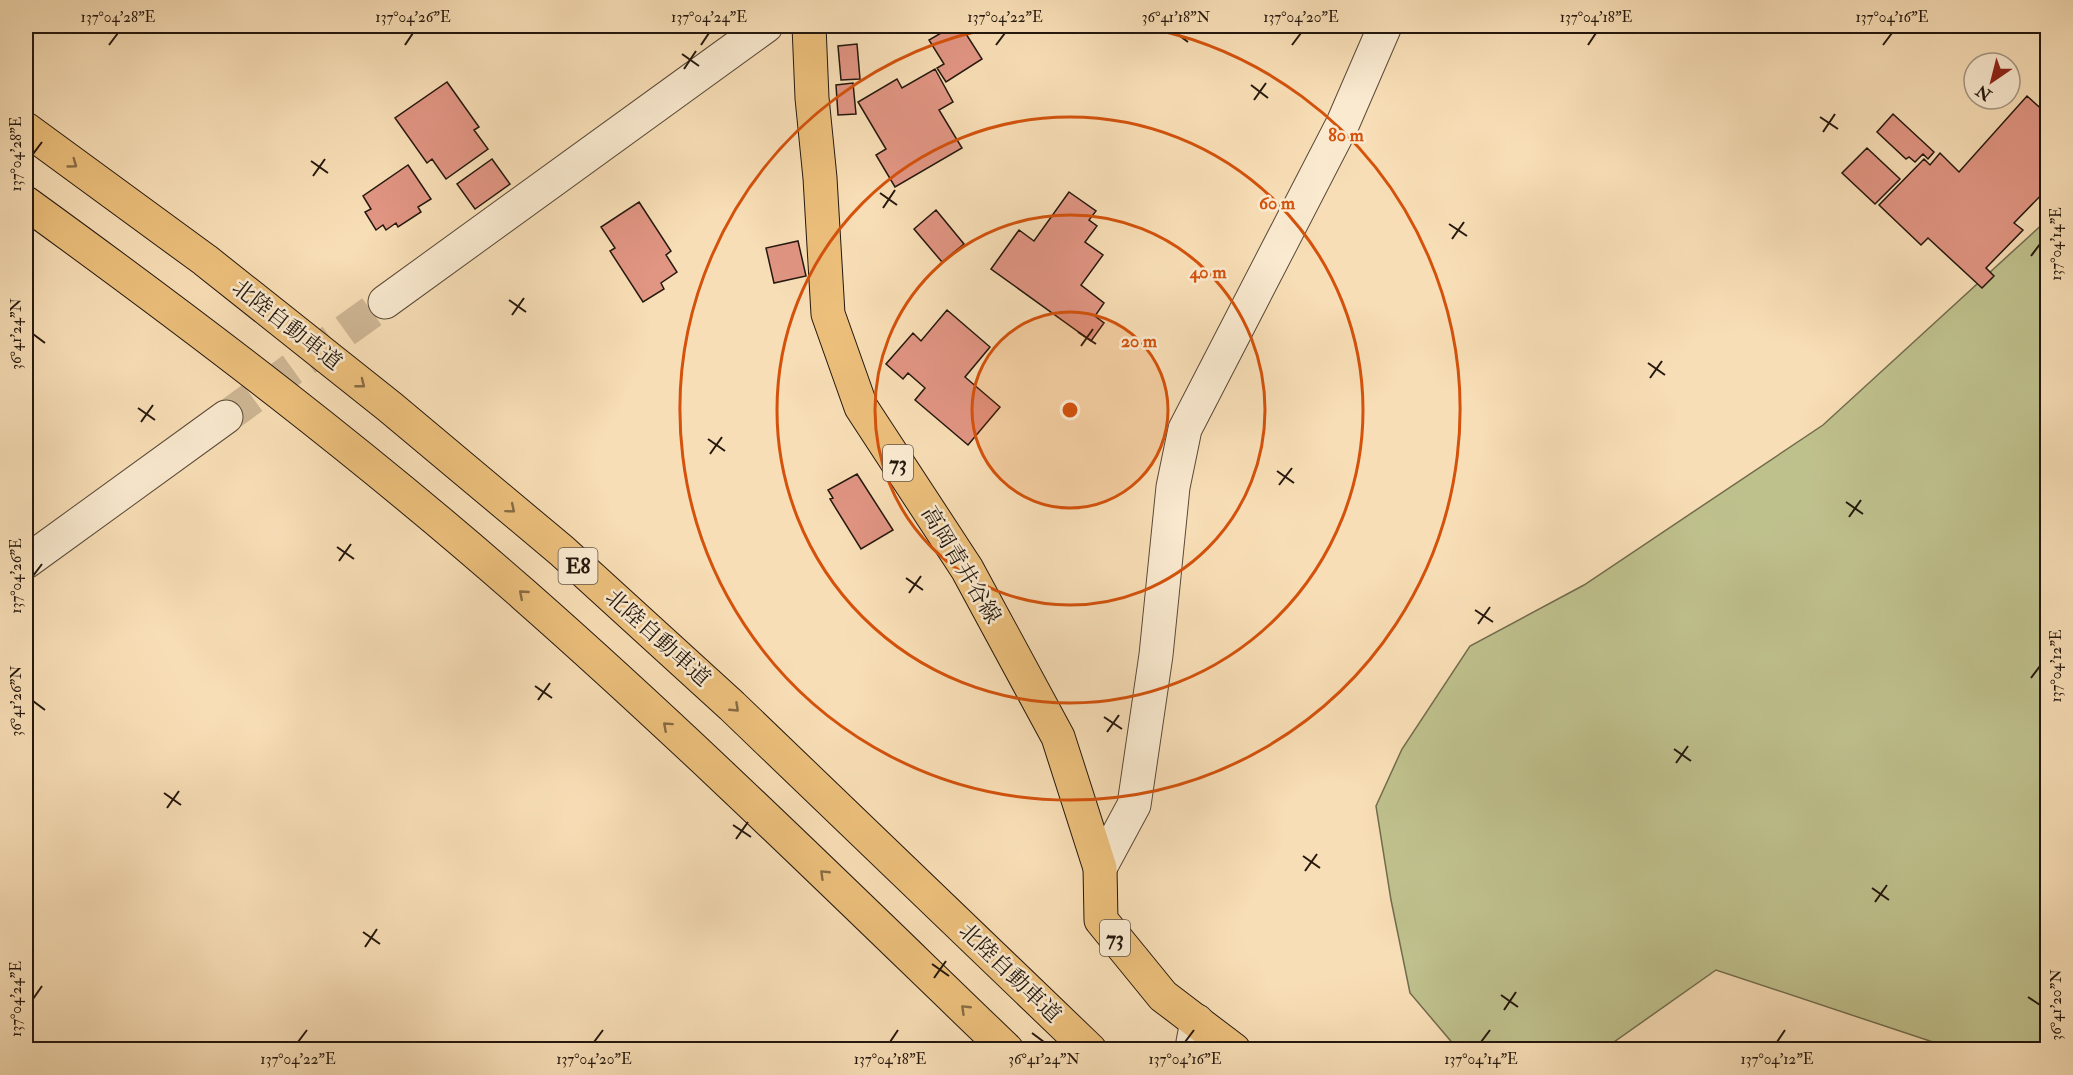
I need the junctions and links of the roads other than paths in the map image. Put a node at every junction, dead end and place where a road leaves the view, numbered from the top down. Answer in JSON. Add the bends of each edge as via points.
{"nodes":[{"id":1,"x":766,"y":26,"type":"edge"},
{"id":2,"x":809,"y":26,"type":"edge"},
{"id":3,"x":1384,"y":26,"type":"edge"},
{"id":4,"x":26,"y":129,"type":"edge"},
{"id":5,"x":26,"y":203,"type":"edge"},
{"id":6,"x":385,"y":302,"type":"tunnel mouth"},
{"id":7,"x":226,"y":417,"type":"tunnel mouth"},
{"id":8,"x":26,"y":562,"type":"edge"},
{"id":9,"x":1100,"y":868,"type":"junction"},
{"id":10,"x":1198,"y":1035,"type":"edge"},
{"id":11,"x":1007,"y":1050,"type":"edge"},
{"id":12,"x":1090,"y":1050,"type":"edge"},
{"id":13,"x":1234,"y":1050,"type":"edge"}],
"edges":[{"from":1,"to":6,"type":"street"},
{"from":2,"to":9,"type":"main road","name":"高岡青井谷線","number":"73","via":[[828,314],[861,407],[967,569],[1058,737]]},
{"from":3,"to":9,"type":"street","via":[[1343,123],[1185,429],[1173,487],[1156,655],[1134,805]]},
{"from":4,"to":12,"type":"main road","name":"北陸自動車道","number":"E8","one_way":true,"via":[[205,260],[390,406],[562,552],[732,706]]},
{"from":11,"to":5,"type":"main road","number":"E8","one_way":true,"via":[[687,744],[523,594],[340,439]]},
{"from":7,"to":8,"type":"street"},
{"from":9,"to":10,"type":"main road","name":"高岡青井谷線","number":"73","via":[[1101,920]]},
{"from":10,"to":13,"type":"main road","name":"高岡青井谷線","number":"73"}]}
